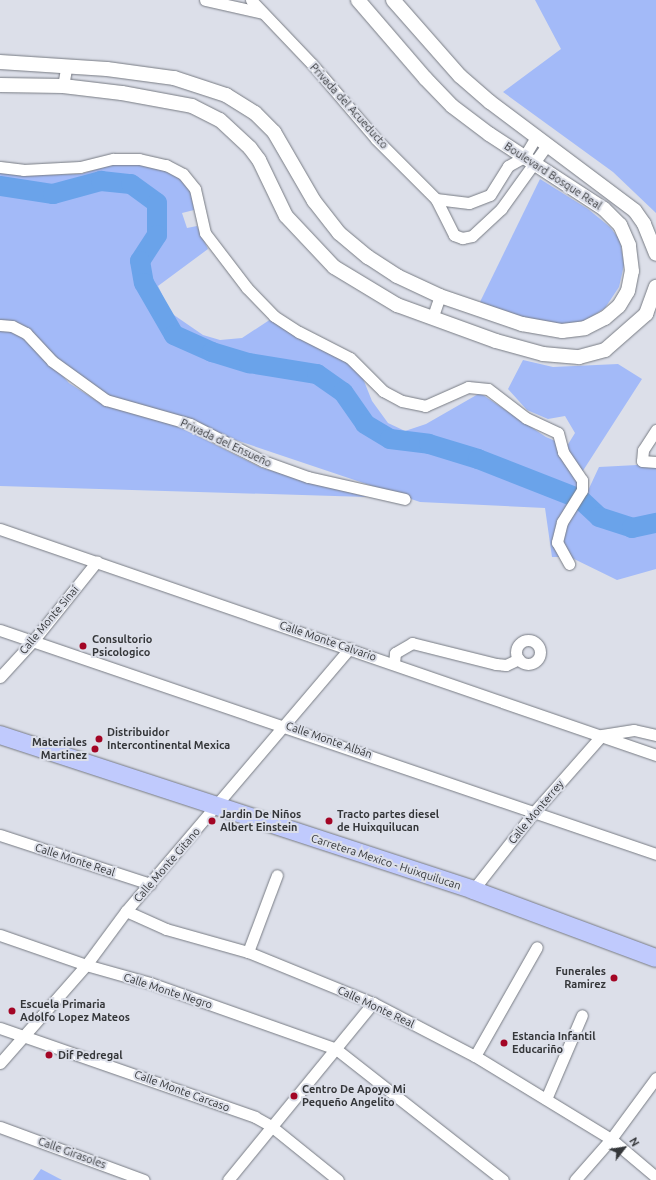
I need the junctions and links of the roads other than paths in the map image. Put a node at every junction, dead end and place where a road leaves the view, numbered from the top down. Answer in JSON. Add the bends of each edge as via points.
{"nodes":[{"id":1,"x":205,"y":0,"type":"edge"},
{"id":2,"x":251,"y":0,"type":"edge"},
{"id":3,"x":358,"y":0,"type":"edge"},
{"id":4,"x":393,"y":0,"type":"edge"},
{"id":5,"x":263,"y":12,"type":"junction"},
{"id":6,"x":0,"y":62,"type":"edge"},
{"id":7,"x":66,"y":69,"type":"junction"},
{"id":8,"x":0,"y":85,"type":"edge"},
{"id":9,"x":63,"y":86,"type":"junction"},
{"id":10,"x":542,"y":141,"type":"junction"},
{"id":11,"x":529,"y":160,"type":"junction"},
{"id":12,"x":0,"y":167,"type":"edge"},
{"id":13,"x":490,"y":195,"type":"junction"},
{"id":14,"x":436,"y":199,"type":"junction"},
{"id":15,"x":501,"y":209,"type":"junction"},
{"id":16,"x":656,"y":254,"type":"edge"},
{"id":17,"x":656,"y":287,"type":"edge"},
{"id":18,"x":440,"y":296,"type":"junction"},
{"id":19,"x":433,"y":316,"type":"junction"},
{"id":20,"x":0,"y":325,"type":"edge"},
{"id":21,"x":656,"y":430,"type":"edge"},
{"id":22,"x":656,"y":462,"type":"edge"},
{"id":23,"x":405,"y":499,"type":"dead end"},
{"id":24,"x":0,"y":529,"type":"edge"},
{"id":25,"x":96,"y":561,"type":"junction"},
{"id":26,"x":569,"y":564,"type":"dead end"},
{"id":27,"x":0,"y":630,"type":"edge"},
{"id":28,"x":33,"y":641,"type":"junction"},
{"id":29,"x":350,"y":648,"type":"junction"},
{"id":30,"x":518,"y":659,"type":"dead end"},
{"id":31,"x":394,"y":663,"type":"junction"},
{"id":32,"x":0,"y":677,"type":"edge"},
{"id":33,"x":286,"y":725,"type":"junction"},
{"id":34,"x":0,"y":735,"type":"edge"},
{"id":35,"x":602,"y":735,"type":"junction"},
{"id":36,"x":656,"y":736,"type":"edge"},
{"id":37,"x":656,"y":755,"type":"edge"},
{"id":38,"x":217,"y":807,"type":"junction"},
{"id":39,"x":535,"y":811,"type":"junction"},
{"id":40,"x":0,"y":836,"type":"edge"},
{"id":41,"x":656,"y":854,"type":"edge"},
{"id":42,"x":277,"y":875,"type":"dead end"},
{"id":43,"x":150,"y":884,"type":"junction"},
{"id":44,"x":473,"y":890,"type":"junction"},
{"id":45,"x":126,"y":911,"type":"junction"},
{"id":46,"x":0,"y":935,"type":"edge"},
{"id":47,"x":537,"y":947,"type":"dead end"},
{"id":48,"x":248,"y":952,"type":"junction"},
{"id":49,"x":656,"y":958,"type":"edge"},
{"id":50,"x":86,"y":965,"type":"junction"},
{"id":51,"x":373,"y":1003,"type":"junction"},
{"id":52,"x":582,"y":1015,"type":"dead end"},
{"id":53,"x":0,"y":1028,"type":"edge"},
{"id":54,"x":26,"y":1036,"type":"junction"},
{"id":55,"x":336,"y":1049,"type":"junction"},
{"id":56,"x":475,"y":1056,"type":"junction"},
{"id":57,"x":0,"y":1063,"type":"edge"},
{"id":58,"x":656,"y":1078,"type":"edge"},
{"id":59,"x":546,"y":1100,"type":"junction"},
{"id":60,"x":0,"y":1126,"type":"edge"},
{"id":61,"x":271,"y":1126,"type":"junction"},
{"id":62,"x":610,"y":1139,"type":"junction"},
{"id":63,"x":656,"y":1177,"type":"edge"},
{"id":64,"x":144,"y":1180,"type":"edge"},
{"id":65,"x":228,"y":1180,"type":"edge"},
{"id":66,"x":338,"y":1180,"type":"edge"},
{"id":67,"x":503,"y":1180,"type":"edge"},
{"id":68,"x":575,"y":1180,"type":"edge"}],
"edges":[{"from":1,"to":5,"type":"street"},
{"from":2,"to":5,"type":"street","name":"Privada del Acueducto"},
{"from":3,"to":11,"type":"street","name":"Boulevard Bosque Real","via":[[441,96],[464,116]]},
{"from":4,"to":10,"type":"street","name":"Boulevard Bosque Real","via":[[460,76]]},
{"from":5,"to":14,"type":"street","name":"Privada del Acueducto","via":[[376,139]]},
{"from":6,"to":7,"type":"street","name":"Boulevard Bosque Real"},
{"from":7,"to":9,"type":"street"},
{"from":7,"to":18,"type":"street","name":"Boulevard Bosque Real","via":[[107,69],[174,78],[234,98],[262,119],[274,132],[314,201],[338,233],[391,272]]},
{"from":8,"to":9,"type":"street"},
{"from":9,"to":19,"type":"street","via":[[162,99],[192,106],[220,120],[259,160],[286,216],[334,267],[397,305]]},
{"from":10,"to":11,"type":"street","name":"Privada del Acueducto"},
{"from":10,"to":16,"type":"street","name":"Boulevard Bosque Real","via":[[635,211],[644,224]]},
{"from":11,"to":13,"type":"street","name":"Privada del Acueducto","via":[[508,166]]},
{"from":11,"to":15,"type":"street","name":"Privada del Acueducto"},
{"from":11,"to":18,"type":"street","name":"Boulevard Bosque Real","via":[[604,209],[620,225],[629,244],[632,271],[628,291],[619,306],[605,318],[585,328],[562,331],[522,324]]},
{"from":12,"to":26,"type":"street","via":[[23,170],[80,167],[113,159],[139,159],[166,165],[183,174],[194,189],[205,233],[247,288],[274,316],[350,358],[382,391],[402,401],[425,406],[468,387],[488,389],[526,418],[558,433],[563,452],[582,480],[582,490],[562,522],[557,542],[560,552]]},
{"from":13,"to":14,"type":"street","via":[[469,203]]},
{"from":13,"to":15,"type":"street"},
{"from":14,"to":15,"type":"street","name":"Privada del Acueducto","via":[[454,236],[462,238],[472,236]]},
{"from":17,"to":19,"type":"street","via":[[646,314],[629,331],[604,350],[579,357],[543,354],[510,345]]},
{"from":18,"to":19,"type":"street"},
{"from":20,"to":23,"type":"street","name":"Privada del Ensueño","via":[[12,326],[26,333],[52,362],[106,400],[190,424],[263,462],[308,477]]},
{"from":21,"to":22,"type":"street","via":[[643,450],[642,461]]},
{"from":24,"to":25,"type":"street","name":"Calle Monte Calvario"},
{"from":25,"to":28,"type":"street","name":"Calle Monte Sinaí"},
{"from":25,"to":29,"type":"street","name":"Calle Monte Calvario"},
{"from":27,"to":28,"type":"street","name":"Calle Monte Albán"},
{"from":28,"to":32,"type":"street","name":"Calle Monte Sinaí"},
{"from":28,"to":33,"type":"street","name":"Calle Monte Albán"},
{"from":29,"to":31,"type":"street","name":"Calle Monte Calvario"},
{"from":29,"to":33,"type":"street","name":"Calle Monte Gitano"},
{"from":30,"to":31,"type":"street","via":[[506,665],[496,664],[412,643],[395,653]]},
{"from":31,"to":35,"type":"street","name":"Calle Monte Calvario"},
{"from":33,"to":38,"type":"street","name":"Calle Monte Gitano"},
{"from":33,"to":39,"type":"street","name":"Calle Monte Albán"},
{"from":34,"to":38,"type":"main road","name":"Carretera Mexico - Huixquilucan"},
{"from":35,"to":36,"type":"street","via":[[634,730]]},
{"from":35,"to":37,"type":"street","name":"Calle Monte Calvario"},
{"from":35,"to":39,"type":"street","name":"Calle Monterrey"},
{"from":38,"to":43,"type":"street","name":"Calle Monte Gitano"},
{"from":38,"to":44,"type":"main road","name":"Carretera Mexico - Huixquilucan"},
{"from":39,"to":41,"type":"street","name":"Calle Monte Albán"},
{"from":39,"to":44,"type":"street","name":"Calle Monterrey"},
{"from":40,"to":43,"type":"street","name":"Calle Monte Real"},
{"from":42,"to":48,"type":"street"},
{"from":43,"to":45,"type":"street","name":"Calle Monte Gitano"},
{"from":44,"to":49,"type":"main road","name":"Carretera Mexico - Huixquilucan"},
{"from":45,"to":48,"type":"street","name":"Calle Monte Real","via":[[166,929]]},
{"from":45,"to":50,"type":"street","name":"Calle Monte Gitano"},
{"from":46,"to":50,"type":"street","name":"Calle Monte Negro"},
{"from":47,"to":56,"type":"street"},
{"from":48,"to":51,"type":"street","name":"Calle Monte Real"},
{"from":50,"to":54,"type":"street","name":"Calle Monte Gitano"},
{"from":50,"to":55,"type":"street","name":"Calle Monte Negro","via":[[150,983]]},
{"from":51,"to":55,"type":"street"},
{"from":51,"to":56,"type":"street","name":"Calle Monte Real"},
{"from":52,"to":59,"type":"street"},
{"from":53,"to":54,"type":"street","name":"Calle Monte Carcaso"},
{"from":54,"to":57,"type":"street","name":"Calle Monte Gitano"},
{"from":54,"to":61,"type":"street","name":"Calle Monte Carcaso","via":[[205,1099]]},
{"from":55,"to":61,"type":"street"},
{"from":55,"to":67,"type":"street","name":"Calle Monte Negro"},
{"from":56,"to":59,"type":"street","name":"Calle Monte Real"},
{"from":58,"to":62,"type":"street"},
{"from":59,"to":62,"type":"street","name":"Calle Monte Real"},
{"from":60,"to":64,"type":"street","name":"Calle Girasoles"},
{"from":61,"to":65,"type":"street"},
{"from":61,"to":66,"type":"street","name":"Calle Monte Carcaso"},
{"from":62,"to":63,"type":"street","name":"Calle Monte Real"},
{"from":62,"to":68,"type":"street"}]}
